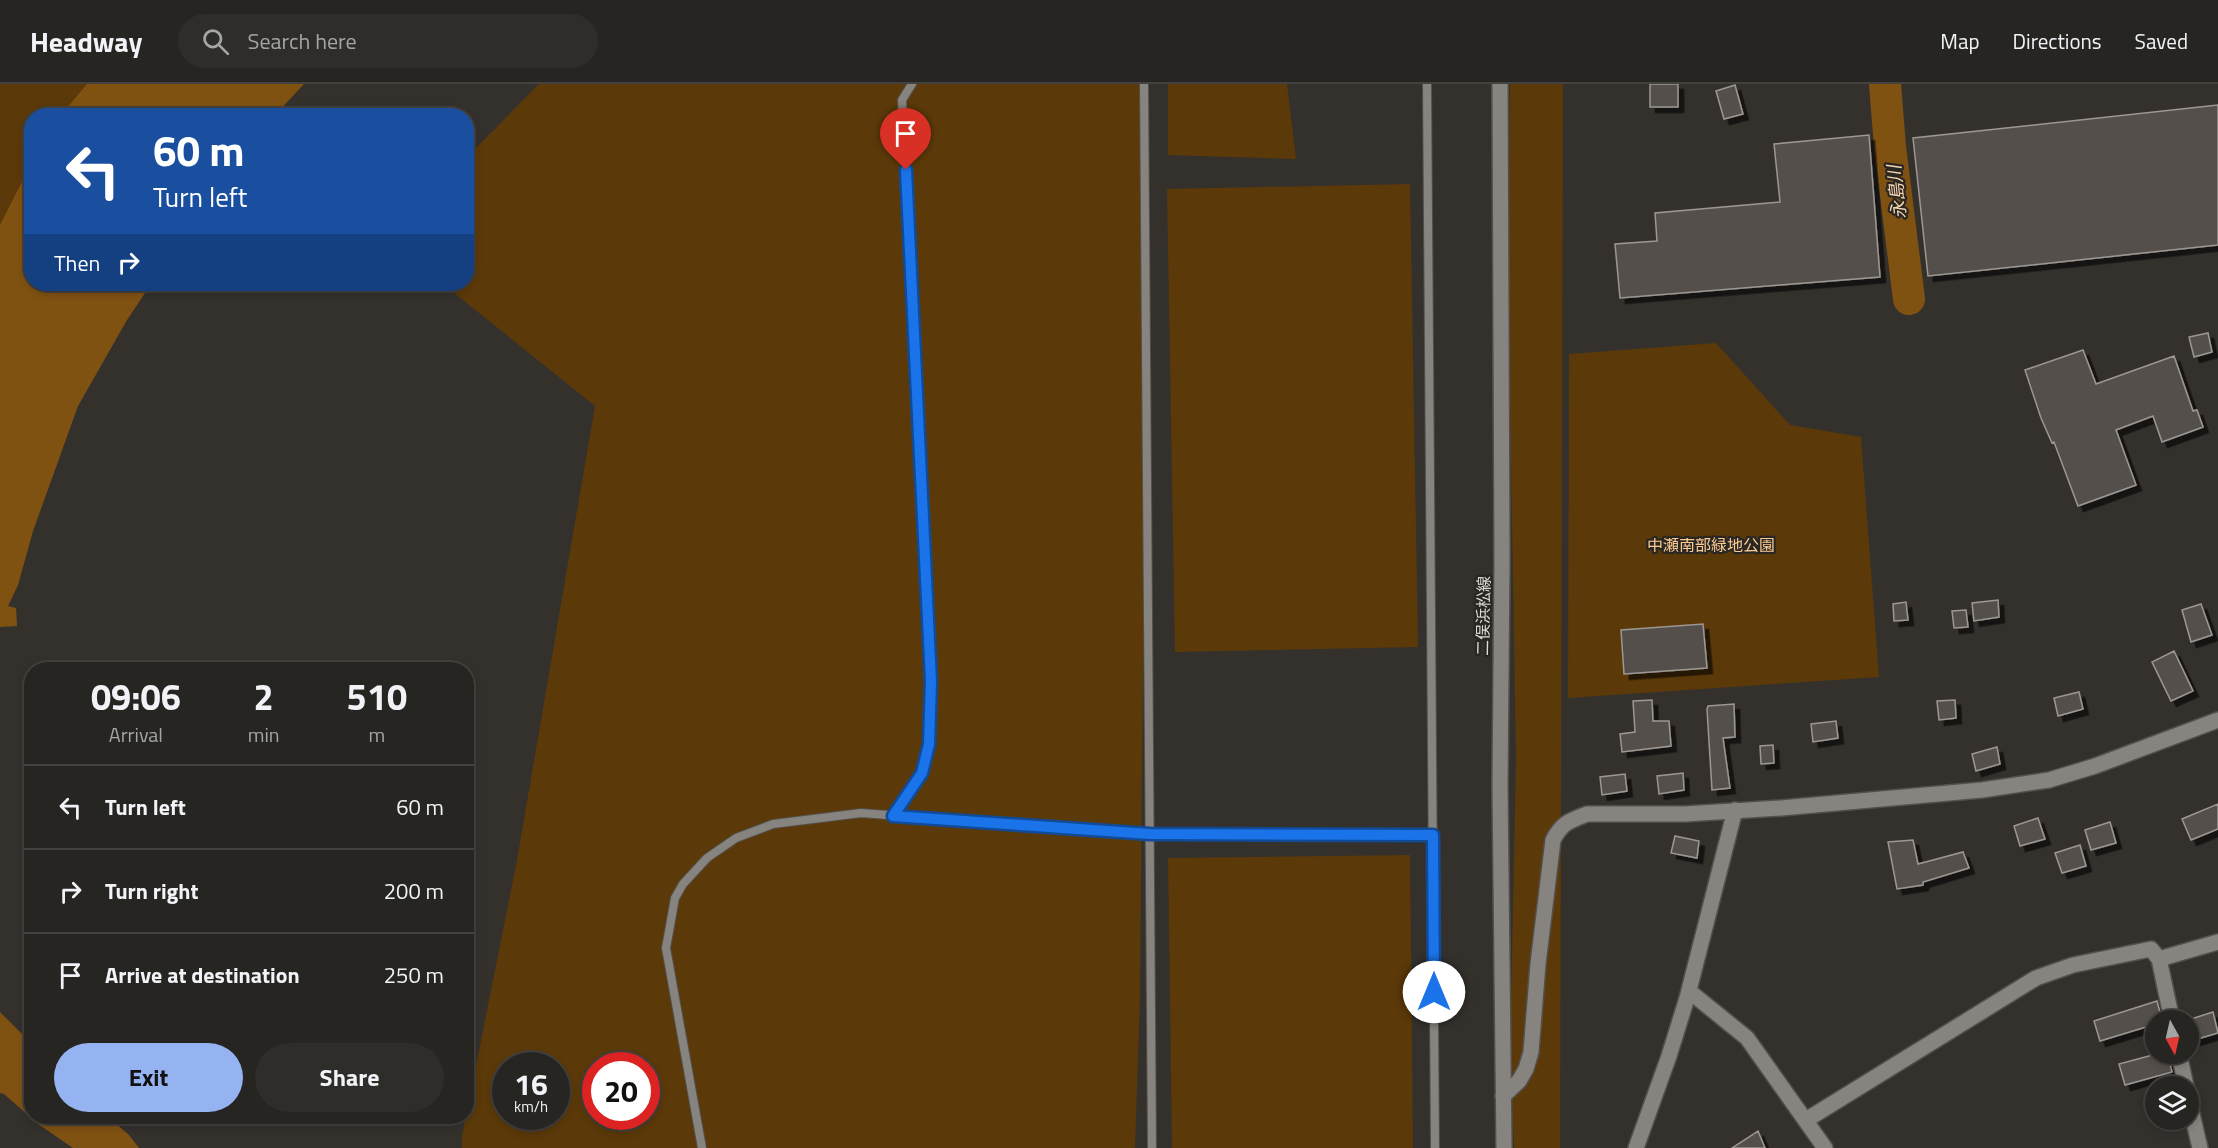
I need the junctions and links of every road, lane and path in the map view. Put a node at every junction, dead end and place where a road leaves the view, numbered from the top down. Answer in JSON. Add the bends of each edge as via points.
{"nodes":[{"id":1,"x":912,"y":84,"type":"edge"},
{"id":2,"x":1144,"y":84,"type":"edge"},
{"id":3,"x":1427,"y":84,"type":"edge"},
{"id":4,"x":1500,"y":84,"type":"edge"},
{"id":5,"x":2218,"y":720,"type":"edge"},
{"id":6,"x":1735,"y":810,"type":"junction"},
{"id":7,"x":893,"y":816,"type":"junction"},
{"id":8,"x":1150,"y":834,"type":"junction"},
{"id":9,"x":1433,"y":835,"type":"junction"},
{"id":10,"x":2218,"y":942,"type":"edge"},
{"id":11,"x":2159,"y":958,"type":"junction"},
{"id":12,"x":1689,"y":991,"type":"junction"},
{"id":13,"x":2170,"y":1010,"type":"edge"},
{"id":14,"x":1503,"y":1096,"type":"junction"},
{"id":15,"x":1806,"y":1120,"type":"junction"},
{"id":16,"x":2196,"y":1130,"type":"edge"},
{"id":17,"x":702,"y":1148,"type":"edge"},
{"id":18,"x":1152,"y":1148,"type":"edge"},
{"id":19,"x":1435,"y":1148,"type":"edge"},
{"id":20,"x":1504,"y":1148,"type":"edge"},
{"id":21,"x":1636,"y":1148,"type":"edge"},
{"id":22,"x":1825,"y":1148,"type":"edge"},
{"id":23,"x":2200,"y":1148,"type":"edge"}],
"edges":[{"from":1,"to":7,"type":"lane","via":[[902,100],[931,681],[930,734],[922,773]]},
{"from":2,"to":8,"type":"lane"},
{"from":3,"to":9,"type":"lane"},
{"from":4,"to":14,"type":"street","name":"二俣浜松線"},
{"from":5,"to":6,"type":"street","via":[[2049,780]]},
{"from":6,"to":12,"type":"street"},
{"from":6,"to":14,"type":"street","via":[[1587,814],[1561,826],[1553,840],[1550,862],[1531,1052],[1519,1081]]},
{"from":7,"to":8,"type":"lane"},
{"from":7,"to":17,"type":"lane","via":[[861,813],[773,824],[736,838],[707,858],[683,884],[675,898],[666,948]]},
{"from":8,"to":9,"type":"lane"},
{"from":8,"to":18,"type":"lane"},
{"from":9,"to":19,"type":"lane"},
{"from":10,"to":11,"type":"street"},
{"from":11,"to":13,"type":"street"},
{"from":11,"to":15,"type":"street","via":[[2151,949],[2073,965],[2036,978]]},
{"from":12,"to":15,"type":"street","via":[[1747,1038]]},
{"from":12,"to":21,"type":"street"},
{"from":14,"to":20,"type":"street","name":"二俣浜松線"},
{"from":15,"to":22,"type":"street"},
{"from":16,"to":23,"type":"street"}]}
